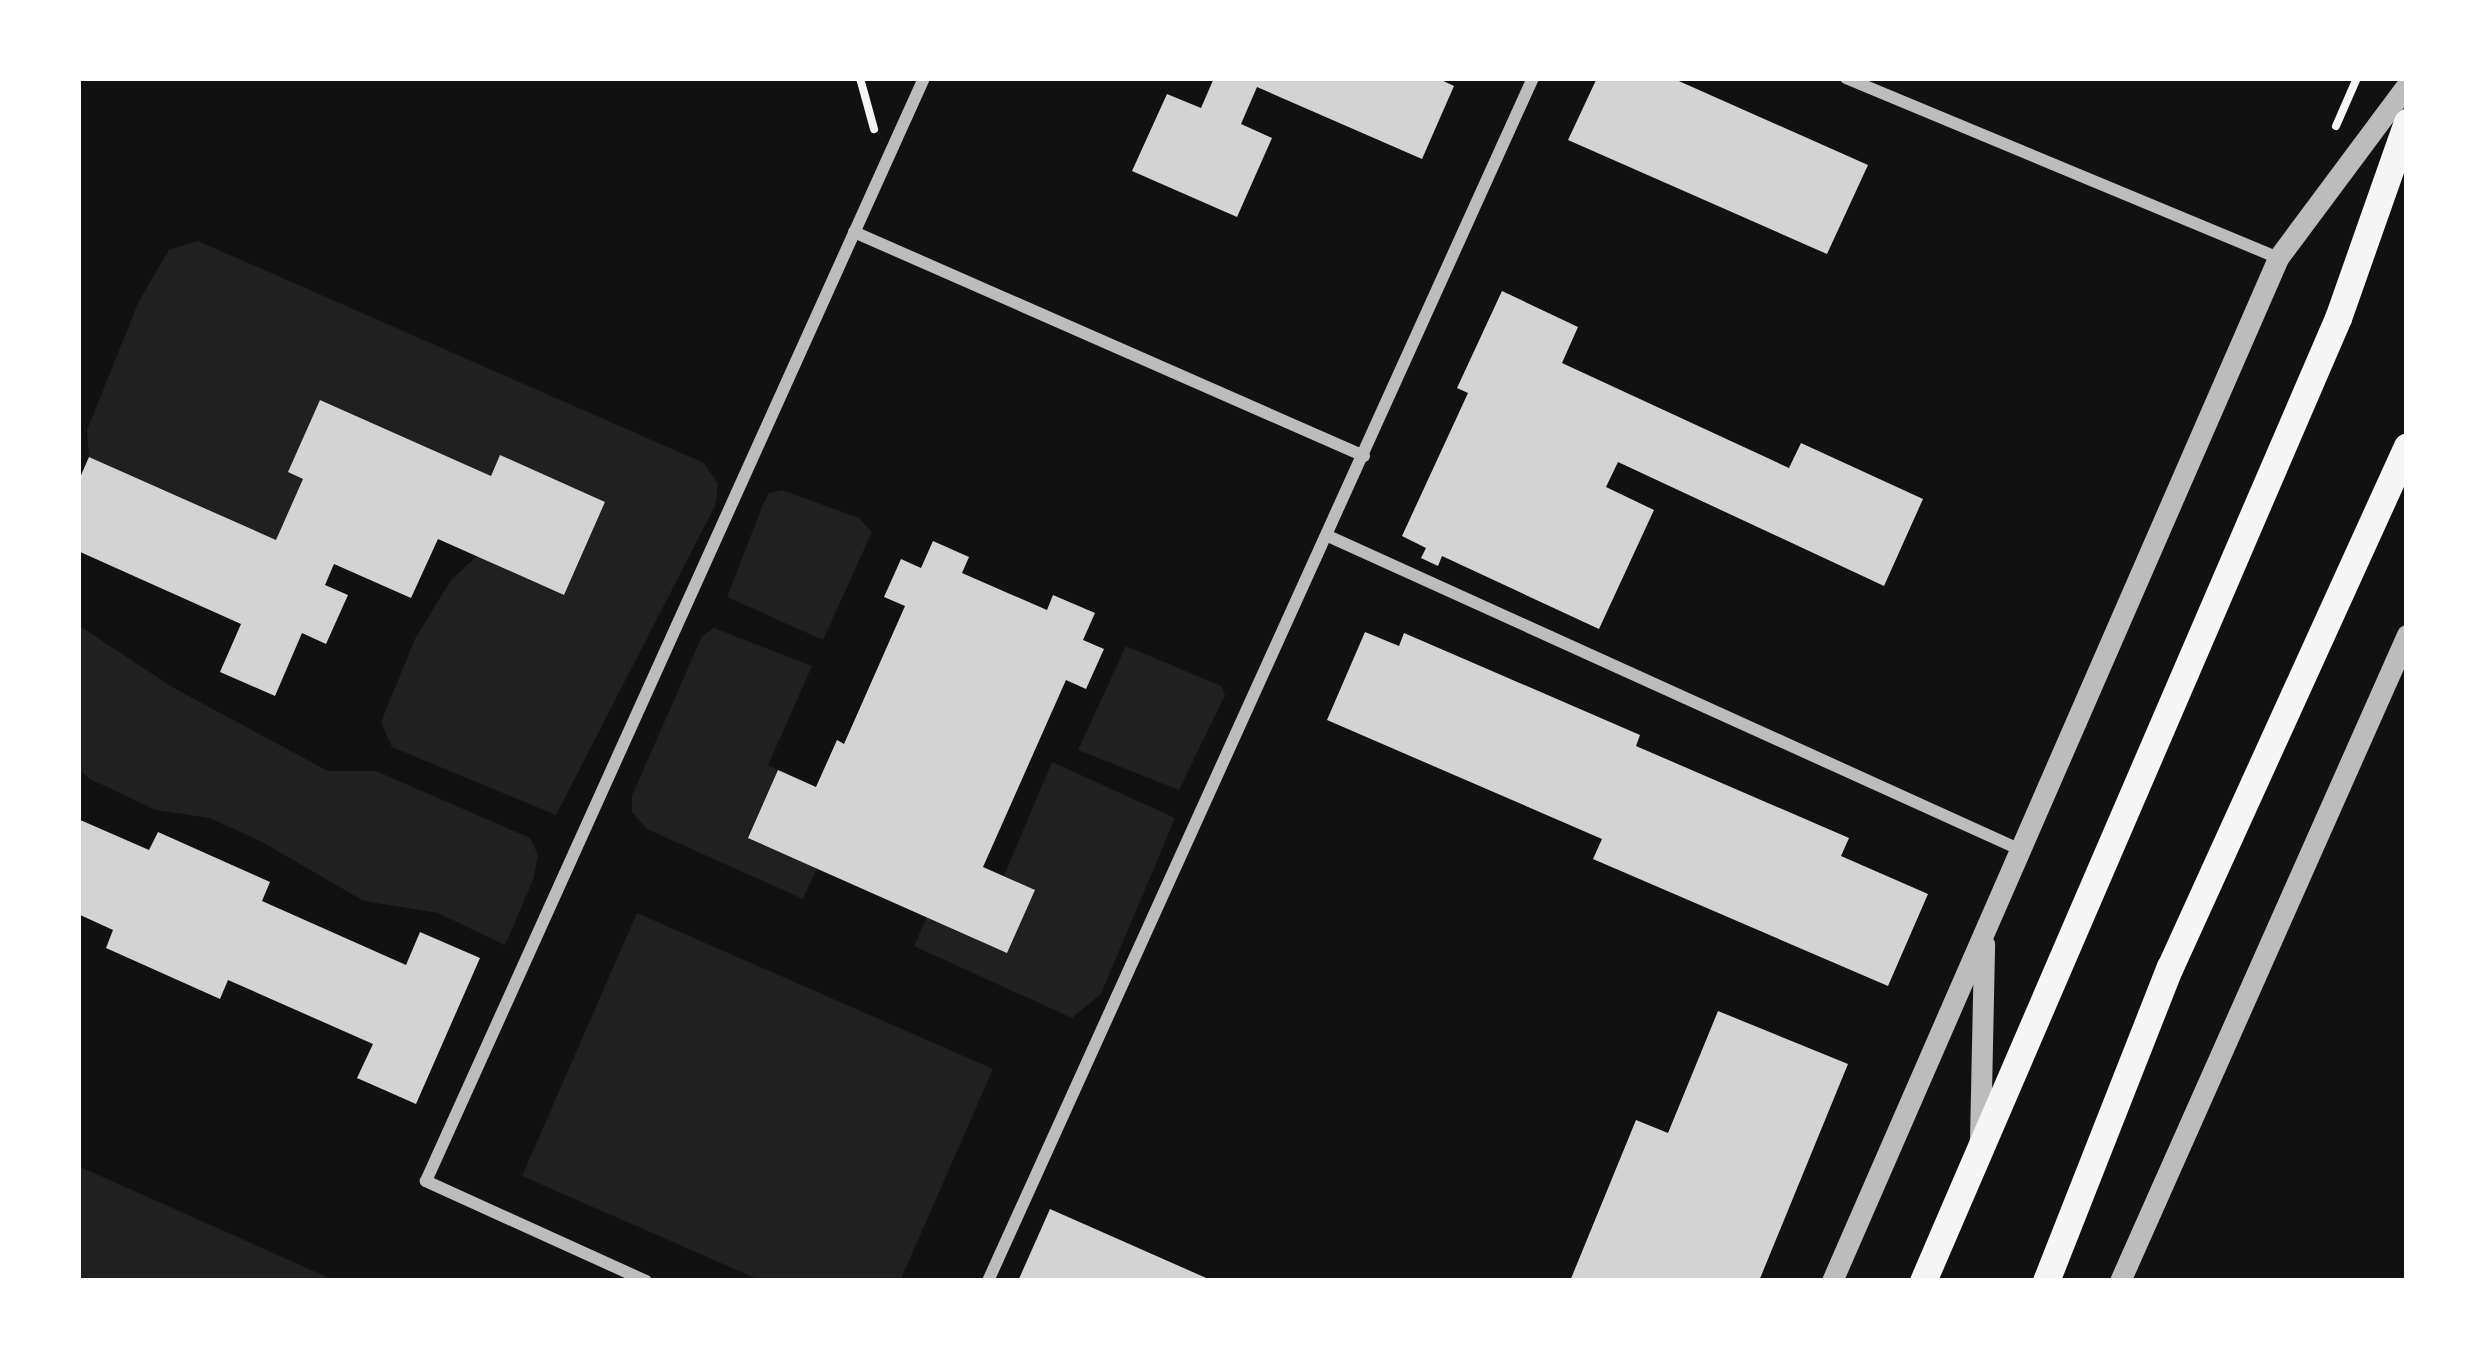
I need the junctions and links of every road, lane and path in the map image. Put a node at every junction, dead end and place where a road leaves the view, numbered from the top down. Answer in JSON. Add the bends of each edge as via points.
{"nodes":[{"id":1,"x":924,"y":78,"type":"edge"},
{"id":2,"x":1532,"y":78,"type":"edge"},
{"id":3,"x":1846,"y":78,"type":"edge"},
{"id":4,"x":1870,"y":82,"type":"edge"},
{"id":5,"x":2407,"y":85,"type":"edge"},
{"id":6,"x":2407,"y":122,"type":"edge"},
{"id":7,"x":854,"y":232,"type":"junction"},
{"id":8,"x":2278,"y":258,"type":"junction"},
{"id":9,"x":2407,"y":446,"type":"edge"},
{"id":10,"x":1364,"y":456,"type":"junction"},
{"id":11,"x":1328,"y":536,"type":"junction"},
{"id":12,"x":2407,"y":634,"type":"edge"},
{"id":13,"x":2023,"y":850,"type":"junction"},
{"id":14,"x":1984,"y":932,"type":"junction"},
{"id":15,"x":1980,"y":1140,"type":"junction"},
{"id":16,"x":646,"y":1281,"type":"edge"},
{"id":17,"x":988,"y":1281,"type":"edge"},
{"id":18,"x":1832,"y":1281,"type":"edge"},
{"id":19,"x":1923,"y":1281,"type":"edge"},
{"id":20,"x":2046,"y":1281,"type":"edge"},
{"id":21,"x":2120,"y":1281,"type":"edge"}],
"edges":[{"from":1,"to":7,"type":"street"},
{"from":2,"to":10,"type":"street"},
{"from":3,"to":4,"type":"street"},
{"from":4,"to":8,"type":"street"},
{"from":5,"to":8,"type":"street"},
{"from":6,"to":15,"type":"main road","via":[[2338,318]]},
{"from":7,"to":10,"type":"street"},
{"from":7,"to":16,"type":"street","via":[[426,1181]]},
{"from":8,"to":13,"type":"street"},
{"from":9,"to":20,"type":"main road","via":[[2170,968]]},
{"from":10,"to":11,"type":"street"},
{"from":11,"to":13,"type":"street"},
{"from":11,"to":17,"type":"street"},
{"from":12,"to":21,"type":"street"},
{"from":13,"to":14,"type":"street"},
{"from":14,"to":15,"type":"street"},
{"from":14,"to":18,"type":"street"},
{"from":15,"to":19,"type":"main road"}]}
